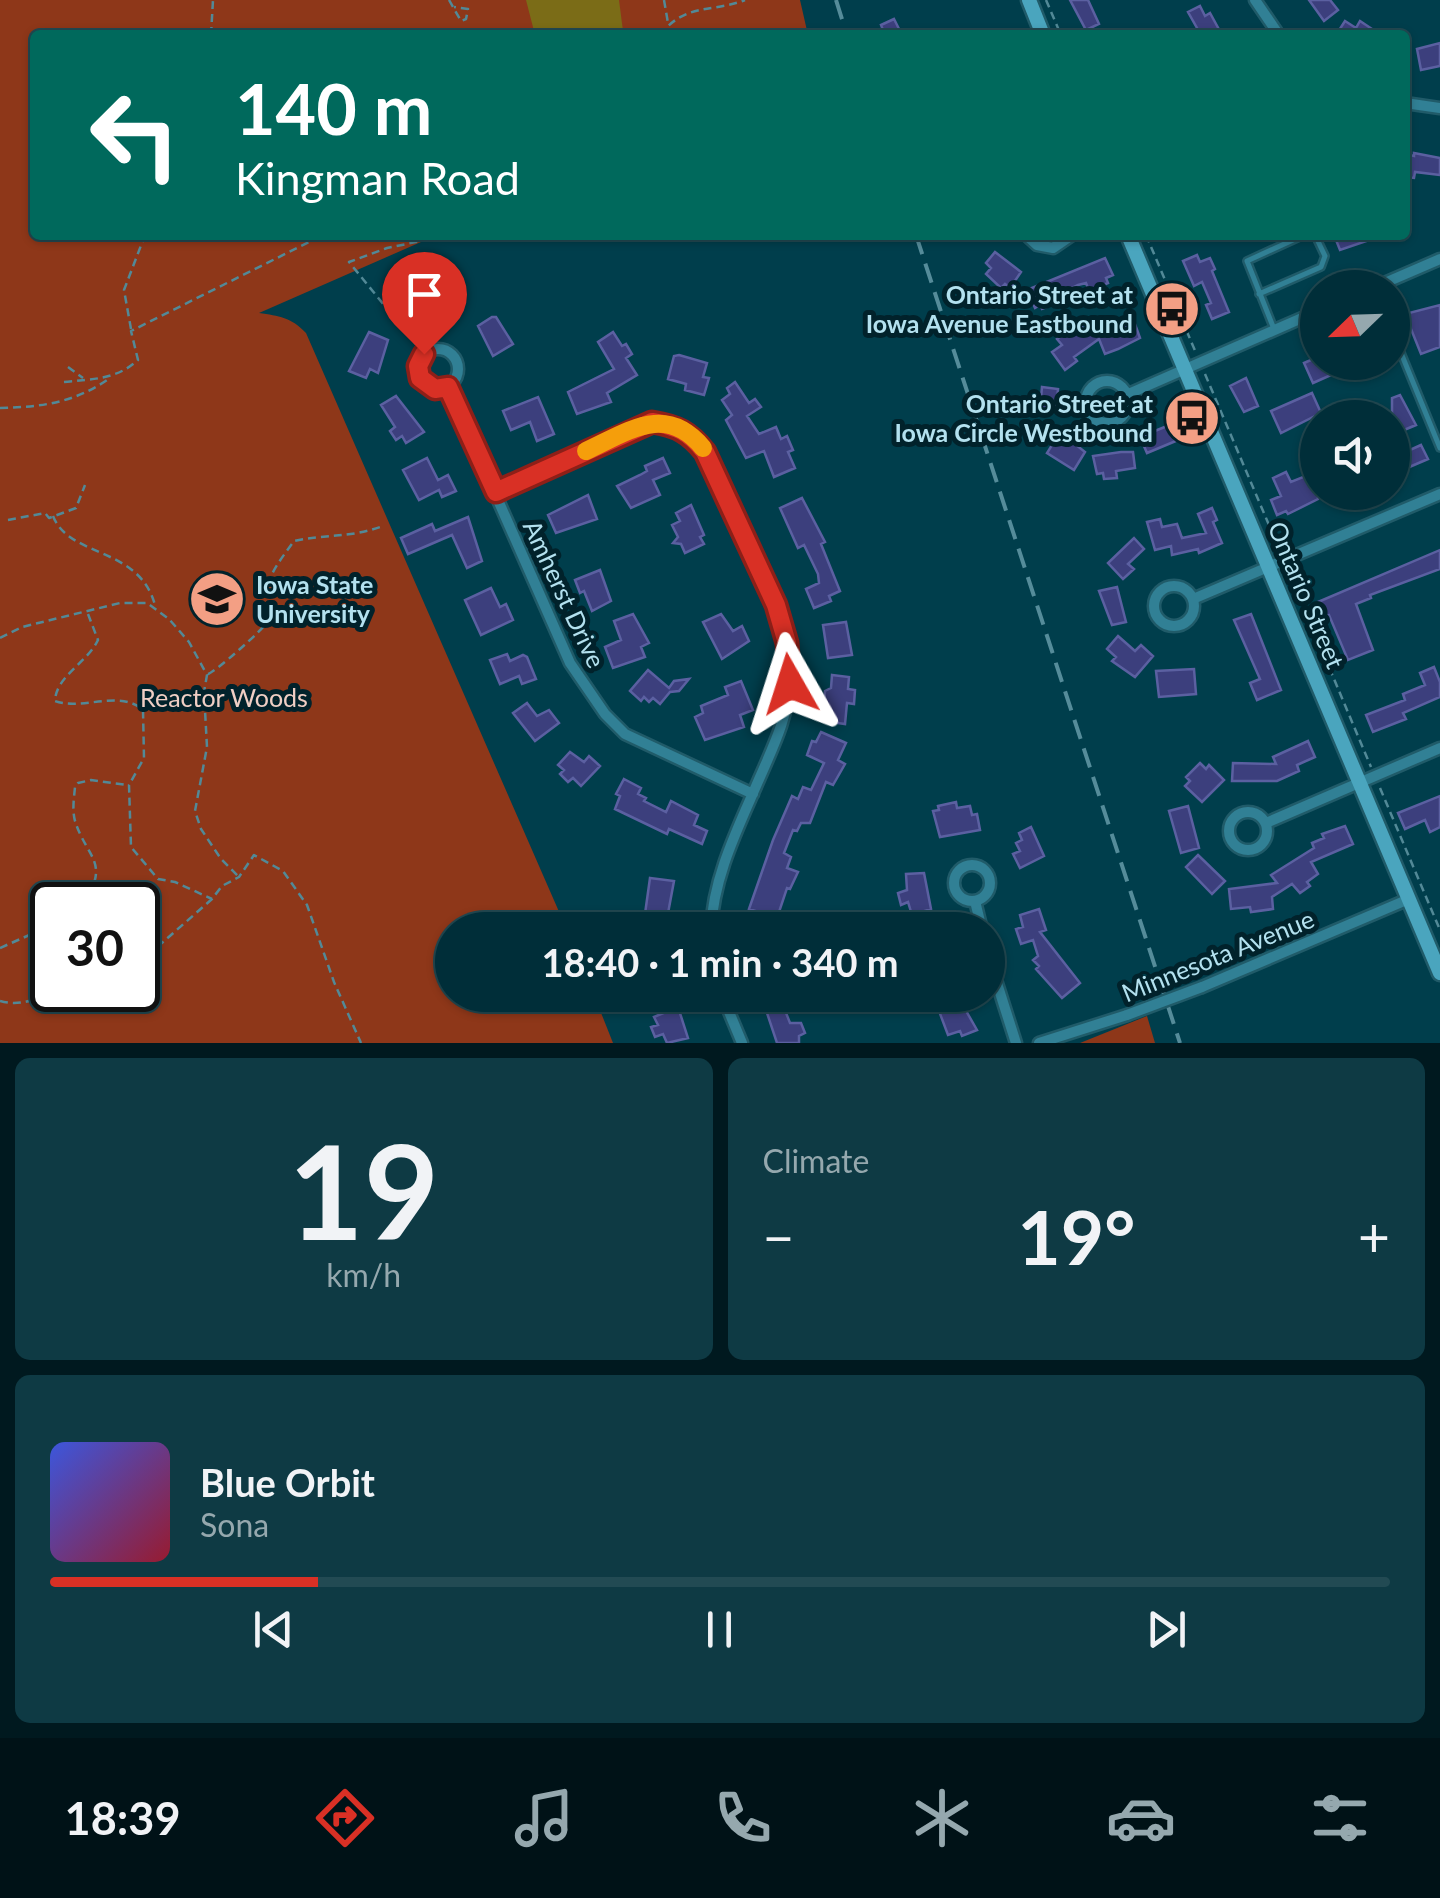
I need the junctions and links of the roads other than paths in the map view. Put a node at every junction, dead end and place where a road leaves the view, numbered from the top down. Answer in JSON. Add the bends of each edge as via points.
{"nodes":[{"id":1,"x":1028,"y":0,"type":"edge"},
{"id":2,"x":1255,"y":0,"type":"edge"},
{"id":3,"x":1041,"y":30,"type":"edge"},
{"id":4,"x":1276,"y":30,"type":"edge"},
{"id":5,"x":1410,"y":104,"type":"edge"},
{"id":6,"x":1440,"y":108,"type":"edge"},
{"id":7,"x":1031,"y":240,"type":"edge"},
{"id":8,"x":1067,"y":240,"type":"edge"},
{"id":9,"x":1130,"y":240,"type":"edge"},
{"id":10,"x":1293,"y":240,"type":"edge"},
{"id":11,"x":1317,"y":240,"type":"edge"},
{"id":12,"x":1440,"y":259,"type":"edge"},
{"id":13,"x":1410,"y":272,"type":"edge"},
{"id":14,"x":1260,"y":294,"type":"junction"},
{"id":15,"x":1300,"y":319,"type":"edge"},
{"id":16,"x":1274,"y":330,"type":"junction"},
{"id":17,"x":1186,"y":369,"type":"junction"},
{"id":18,"x":1410,"y":375,"type":"edge"},
{"id":19,"x":448,"y":387,"type":"junction"},
{"id":20,"x":1126,"y":395,"type":"junction"},
{"id":21,"x":1440,"y":448,"type":"edge"},
{"id":22,"x":496,"y":492,"type":"junction"},
{"id":23,"x":1440,"y":494,"type":"edge"},
{"id":24,"x":1270,"y":567,"type":"junction"},
{"id":25,"x":1193,"y":599,"type":"junction"},
{"id":26,"x":1440,"y":748,"type":"edge"},
{"id":27,"x":1361,"y":783,"type":"junction"},
{"id":28,"x":753,"y":794,"type":"junction"},
{"id":29,"x":1266,"y":823,"type":"dead end"},
{"id":30,"x":1409,"y":898,"type":"junction"},
{"id":31,"x":976,"y":901,"type":"dead end"},
{"id":32,"x":712,"y":912,"type":"edge"},
{"id":33,"x":978,"y":912,"type":"edge"},
{"id":34,"x":1440,"y":973,"type":"edge"},
{"id":35,"x":1005,"y":1008,"type":"edge"},
{"id":36,"x":729,"y":1012,"type":"edge"},
{"id":37,"x":742,"y":1043,"type":"edge"},
{"id":38,"x":1016,"y":1043,"type":"edge"},
{"id":39,"x":1038,"y":1043,"type":"edge"}],
"edges":[{"from":1,"to":3,"type":"main road"},
{"from":2,"to":4,"type":"street"},
{"from":5,"to":6,"type":"street"},
{"from":7,"to":8,"type":"street","via":[[1053,248]]},
{"from":9,"to":17,"type":"main road","name":"Ontario Street"},
{"from":10,"to":14,"type":"lane","via":[[1247,261]]},
{"from":11,"to":14,"type":"lane","via":[[1325,262]]},
{"from":12,"to":13,"type":"street"},
{"from":14,"to":16,"type":"lane"},
{"from":15,"to":16,"type":"street"},
{"from":16,"to":17,"type":"street"},
{"from":17,"to":20,"type":"street"},
{"from":17,"to":24,"type":"main road","name":"Ontario Street"},
{"from":18,"to":21,"type":"lane"},
{"from":19,"to":19,"type":"street","name":"Amherst Drive","via":[[458,370],[454,356],[443,349],[424,354],[420,378],[435,389]]},
{"from":19,"to":22,"type":"street","name":"Amherst Drive"},
{"from":20,"to":20,"type":"street","via":[[1117,420],[1103,422],[1087,409],[1087,396],[1100,382],[1118,385]]},
{"from":22,"to":28,"type":"street","name":"Amherst Drive","via":[[570,663],[606,714],[648,746]]},
{"from":22,"to":28,"type":"street","via":[[652,422],[690,433],[776,605],[787,643],[790,684],[780,729]]},
{"from":23,"to":24,"type":"street"},
{"from":24,"to":25,"type":"street"},
{"from":24,"to":27,"type":"main road","name":"Ontario Street"},
{"from":25,"to":25,"type":"street","via":[[1192,616],[1183,624],[1170,626],[1156,614],[1155,601],[1169,586]]},
{"from":26,"to":27,"type":"street"},
{"from":27,"to":29,"type":"street"},
{"from":27,"to":30,"type":"main road","name":"Ontario Street"},
{"from":28,"to":32,"type":"street","via":[[714,890]]},
{"from":30,"to":34,"type":"main road","name":"Ontario Street"},
{"from":30,"to":39,"type":"street","name":"Minnesota Avenue","bridge":true,"via":[[1202,987]]},
{"from":31,"to":33,"type":"street"},
{"from":35,"to":38,"type":"street"},
{"from":36,"to":37,"type":"street"}]}
